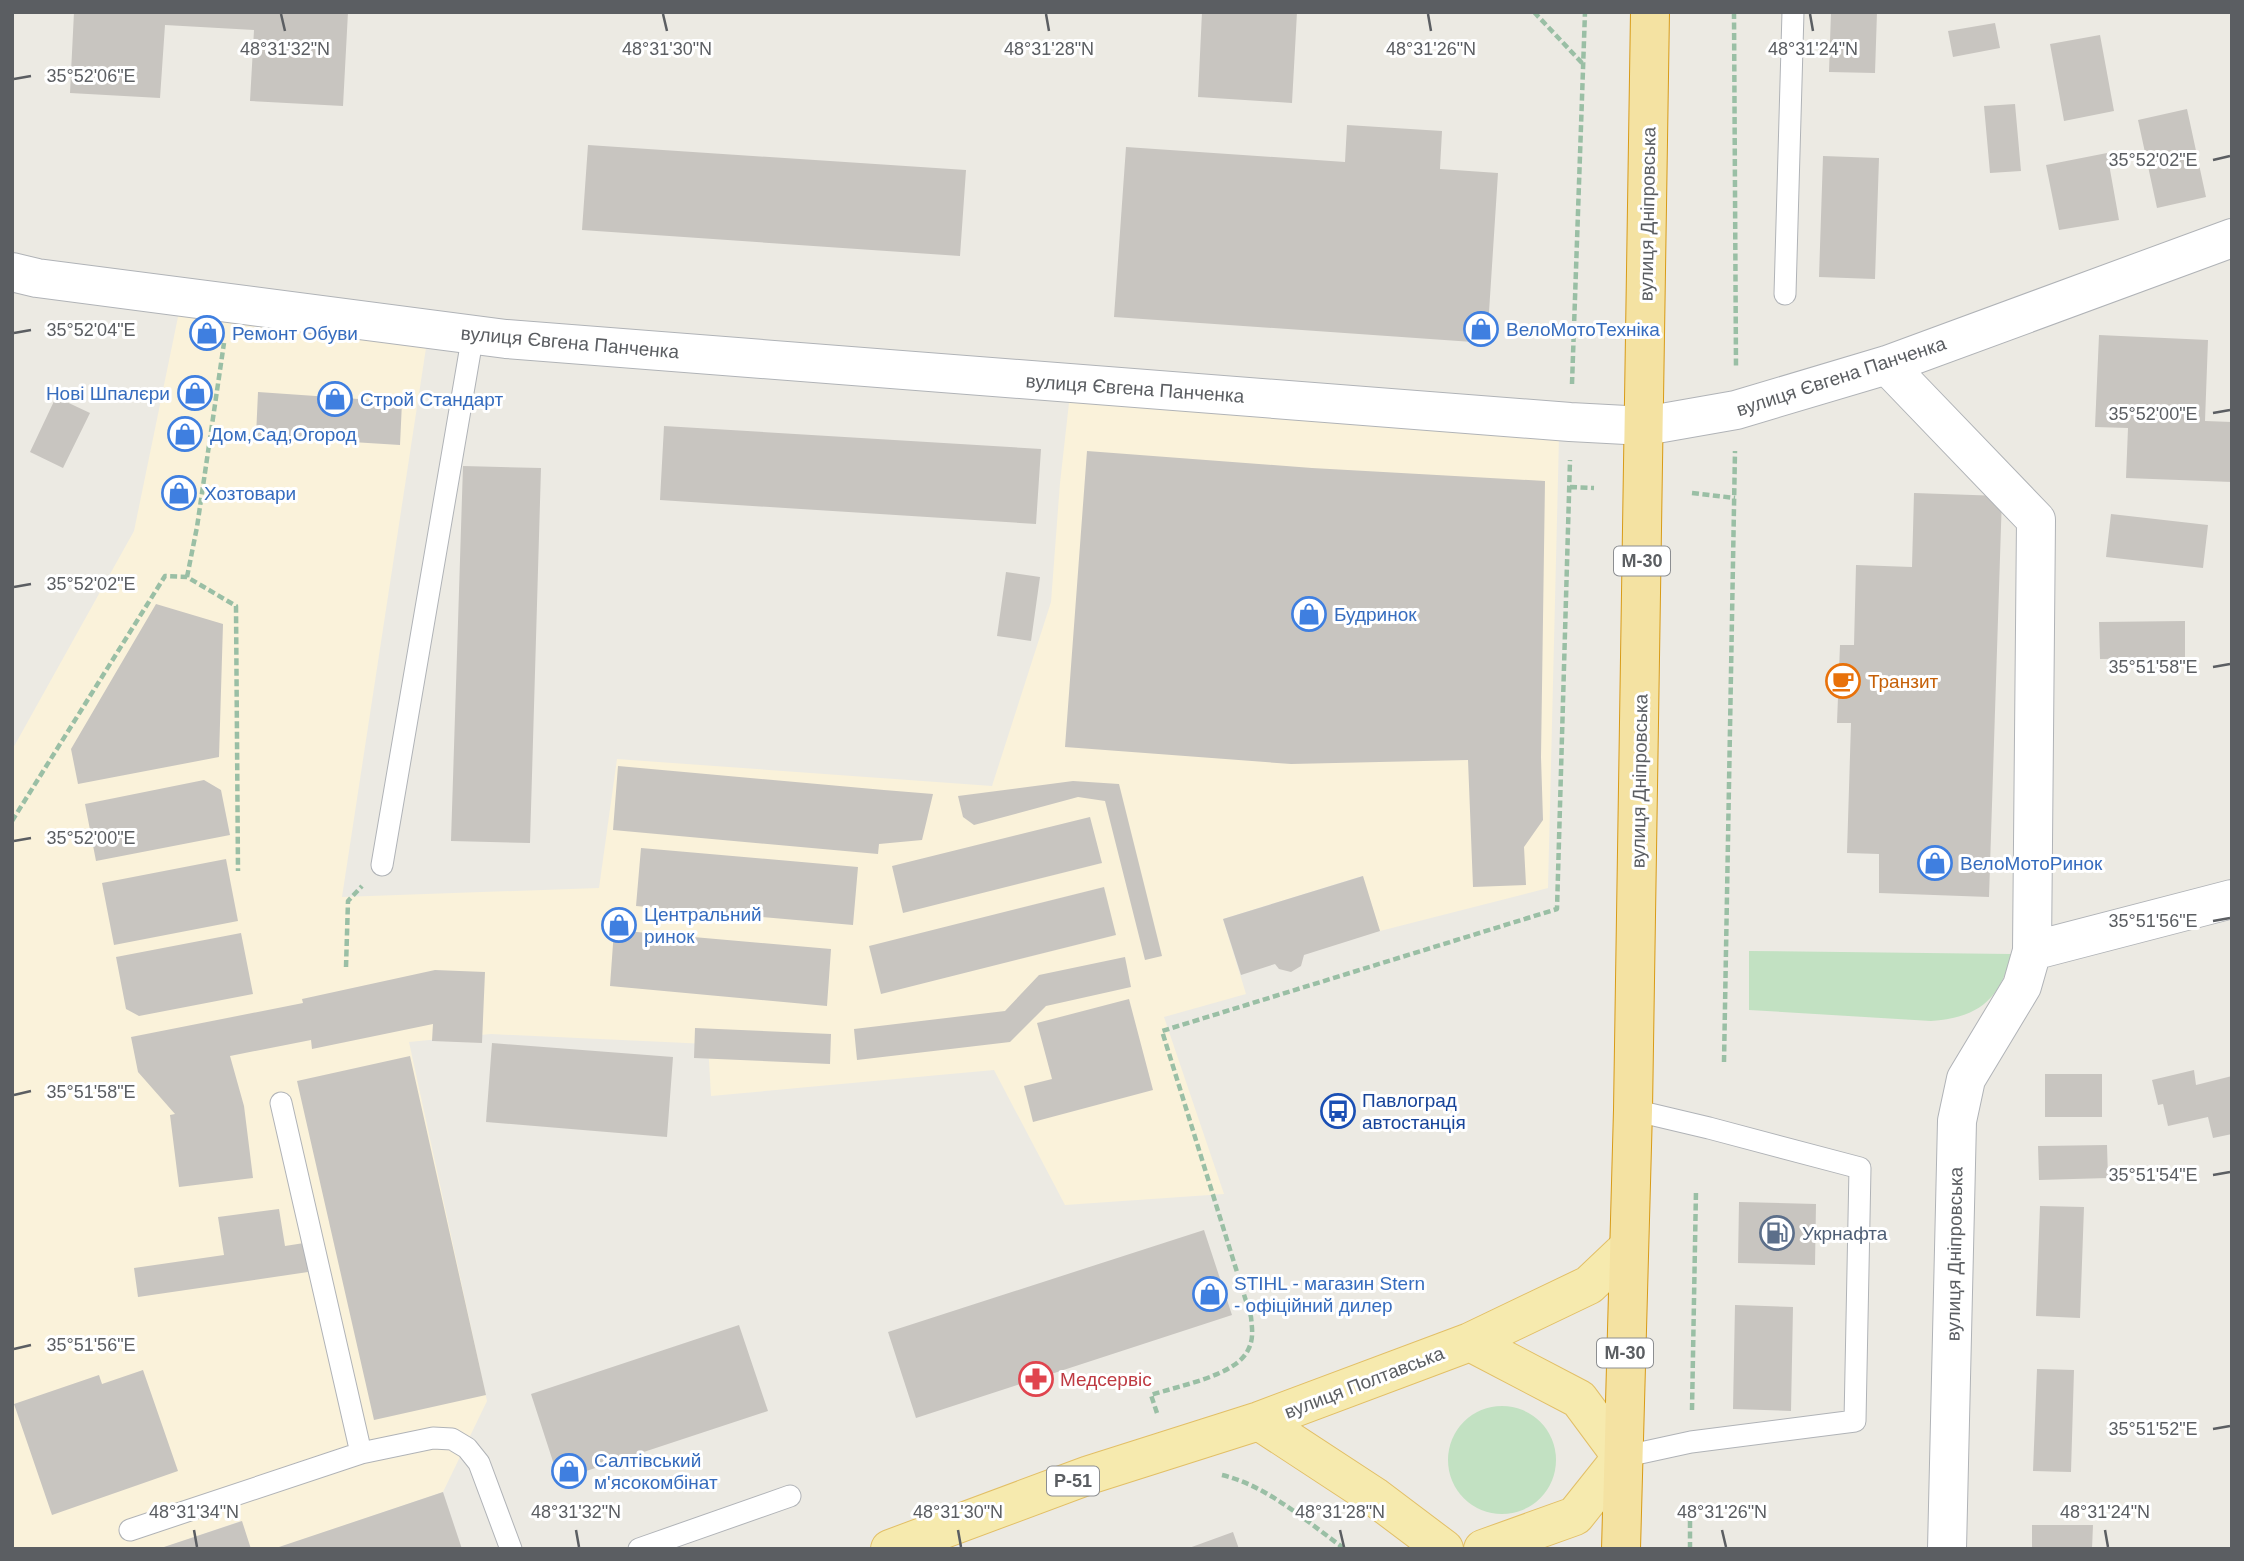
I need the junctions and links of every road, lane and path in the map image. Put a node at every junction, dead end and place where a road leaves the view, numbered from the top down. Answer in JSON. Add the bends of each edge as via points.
{"nodes":[{"id":1,"x":1534,"y":12,"type":"edge"},
{"id":2,"x":1650,"y":12,"type":"edge"},
{"id":3,"x":1734,"y":12,"type":"edge"},
{"id":4,"x":1793,"y":12,"type":"edge"},
{"id":5,"x":1583,"y":64,"type":"dead end"},
{"id":6,"x":2232,"y":238,"type":"edge"},
{"id":7,"x":12,"y":272,"type":"edge"},
{"id":8,"x":1786,"y":294,"type":"dead end"},
{"id":9,"x":230,"y":303,"type":"junction"},
{"id":10,"x":472,"y":334,"type":"junction"},
{"id":11,"x":1886,"y":365,"type":"junction"},
{"id":12,"x":1736,"y":410,"type":"junction"},
{"id":13,"x":1644,"y":426,"type":"junction"},
{"id":14,"x":1570,"y":487,"type":"dead end"},
{"id":15,"x":1594,"y":488,"type":"dead end"},
{"id":16,"x":1692,"y":493,"type":"dead end"},
{"id":17,"x":1735,"y":498,"type":"junction"},
{"id":18,"x":187,"y":577,"type":"junction"},
{"id":19,"x":12,"y":821,"type":"edge"},
{"id":20,"x":382,"y":865,"type":"joint"},
{"id":21,"x":238,"y":871,"type":"dead end"},
{"id":22,"x":2232,"y":899,"type":"edge"},
{"id":23,"x":1557,"y":909,"type":"dead end"},
{"id":24,"x":2032,"y":951,"type":"junction"},
{"id":25,"x":346,"y":967,"type":"dead end"},
{"id":26,"x":1724,"y":1062,"type":"dead end"},
{"id":27,"x":281,"y":1103,"type":"dead end"},
{"id":28,"x":1633,"y":1110,"type":"junction"},
{"id":29,"x":1696,"y":1190,"type":"dead end"},
{"id":30,"x":1628,"y":1248,"type":"junction"},
{"id":31,"x":1470,"y":1342,"type":"junction"},
{"id":32,"x":1692,"y":1411,"type":"dead end"},
{"id":33,"x":1158,"y":1416,"type":"dead end"},
{"id":34,"x":1259,"y":1421,"type":"junction"},
{"id":35,"x":361,"y":1453,"type":"junction"},
{"id":36,"x":1622,"y":1457,"type":"junction"},
{"id":37,"x":1213,"y":1476,"type":"dead end"},
{"id":38,"x":790,"y":1496,"type":"dead end"},
{"id":39,"x":1690,"y":1521,"type":"dead end"},
{"id":40,"x":130,"y":1530,"type":"dead end"},
{"id":41,"x":902,"y":1547,"type":"edge"},
{"id":42,"x":511,"y":1549,"type":"edge"},
{"id":43,"x":639,"y":1549,"type":"edge"},
{"id":44,"x":1345,"y":1549,"type":"edge"},
{"id":45,"x":1444,"y":1549,"type":"edge"},
{"id":46,"x":1483,"y":1549,"type":"edge"},
{"id":47,"x":1621,"y":1549,"type":"edge"},
{"id":48,"x":1690,"y":1549,"type":"edge"},
{"id":49,"x":1947,"y":1549,"type":"edge"}],
"edges":[{"from":1,"to":5,"type":"path"},
{"from":2,"to":13,"type":"highway","name":"вулиця Дніпровська","number":"М-30"},
{"from":3,"to":12,"type":"path"},
{"from":4,"to":8,"type":"lane"},
{"from":6,"to":11,"type":"street","name":"вулиця Євгена Панченка"},
{"from":7,"to":9,"type":"street","name":"вулиця Євгена Панченка"},
{"from":9,"to":10,"type":"street","name":"вулиця Євгена Панченка"},
{"from":9,"to":18,"type":"path"},
{"from":10,"to":13,"type":"street","name":"вулиця Євгена Панченка"},
{"from":10,"to":20,"type":"lane"},
{"from":11,"to":12,"type":"street","name":"вулиця Євгена Панченка"},
{"from":11,"to":24,"type":"street","name":"вулиця Дніпровська","via":[[2036,520]]},
{"from":12,"to":13,"type":"street","name":"вулиця Євгена Панченка"},
{"from":12,"to":17,"type":"path"},
{"from":13,"to":28,"type":"highway","name":"вулиця Дніпровська","number":"М-30"},
{"from":14,"to":15,"type":"path"},
{"from":16,"to":17,"type":"path"},
{"from":17,"to":26,"type":"path"},
{"from":18,"to":19,"type":"path","via":[[164,576]]},
{"from":18,"to":21,"type":"path","via":[[236,606]]},
{"from":20,"to":25,"type":"path","via":[[348,901]]},
{"from":22,"to":24,"type":"street"},
{"from":23,"to":33,"type":"path","via":[[1163,1031],[1251,1317],[1252,1338],[1240,1362],[1227,1370],[1151,1395]]},
{"from":24,"to":49,"type":"street","name":"вулиця Дніпровська","via":[[2022,986],[1966,1079],[1957,1121]]},
{"from":27,"to":35,"type":"lane"},
{"from":28,"to":30,"type":"highway","name":"вулиця Дніпровська","number":"М-30"},
{"from":28,"to":36,"type":"lane","via":[[1860,1168],[1855,1422],[1691,1442]]},
{"from":29,"to":32,"type":"path"},
{"from":30,"to":31,"type":"main road","number":"Р-51","via":[[1589,1285]]},
{"from":30,"to":36,"type":"highway","name":"вулиця Дніпровська","number":"М-30"},
{"from":31,"to":34,"type":"main road","name":"вулиця Полтавська","number":"Р-51"},
{"from":31,"to":36,"type":"main road","via":[[1579,1399]]},
{"from":34,"to":41,"type":"main road","name":"вулиця Полтавська","number":"Р-51","via":[[1089,1475]]},
{"from":34,"to":45,"type":"main road","name":"вулиця Полтавська","via":[[1375,1497]]},
{"from":35,"to":40,"type":"lane"},
{"from":35,"to":42,"type":"lane","via":[[433,1438],[452,1439],[467,1448],[479,1463]]},
{"from":36,"to":46,"type":"main road","via":[[1574,1516]]},
{"from":36,"to":47,"type":"highway","name":"вулиця Дніпровська","number":"М-30"},
{"from":37,"to":44,"type":"path","via":[[1238,1479],[1262,1490]]},
{"from":38,"to":43,"type":"lane"},
{"from":39,"to":48,"type":"path"}]}
